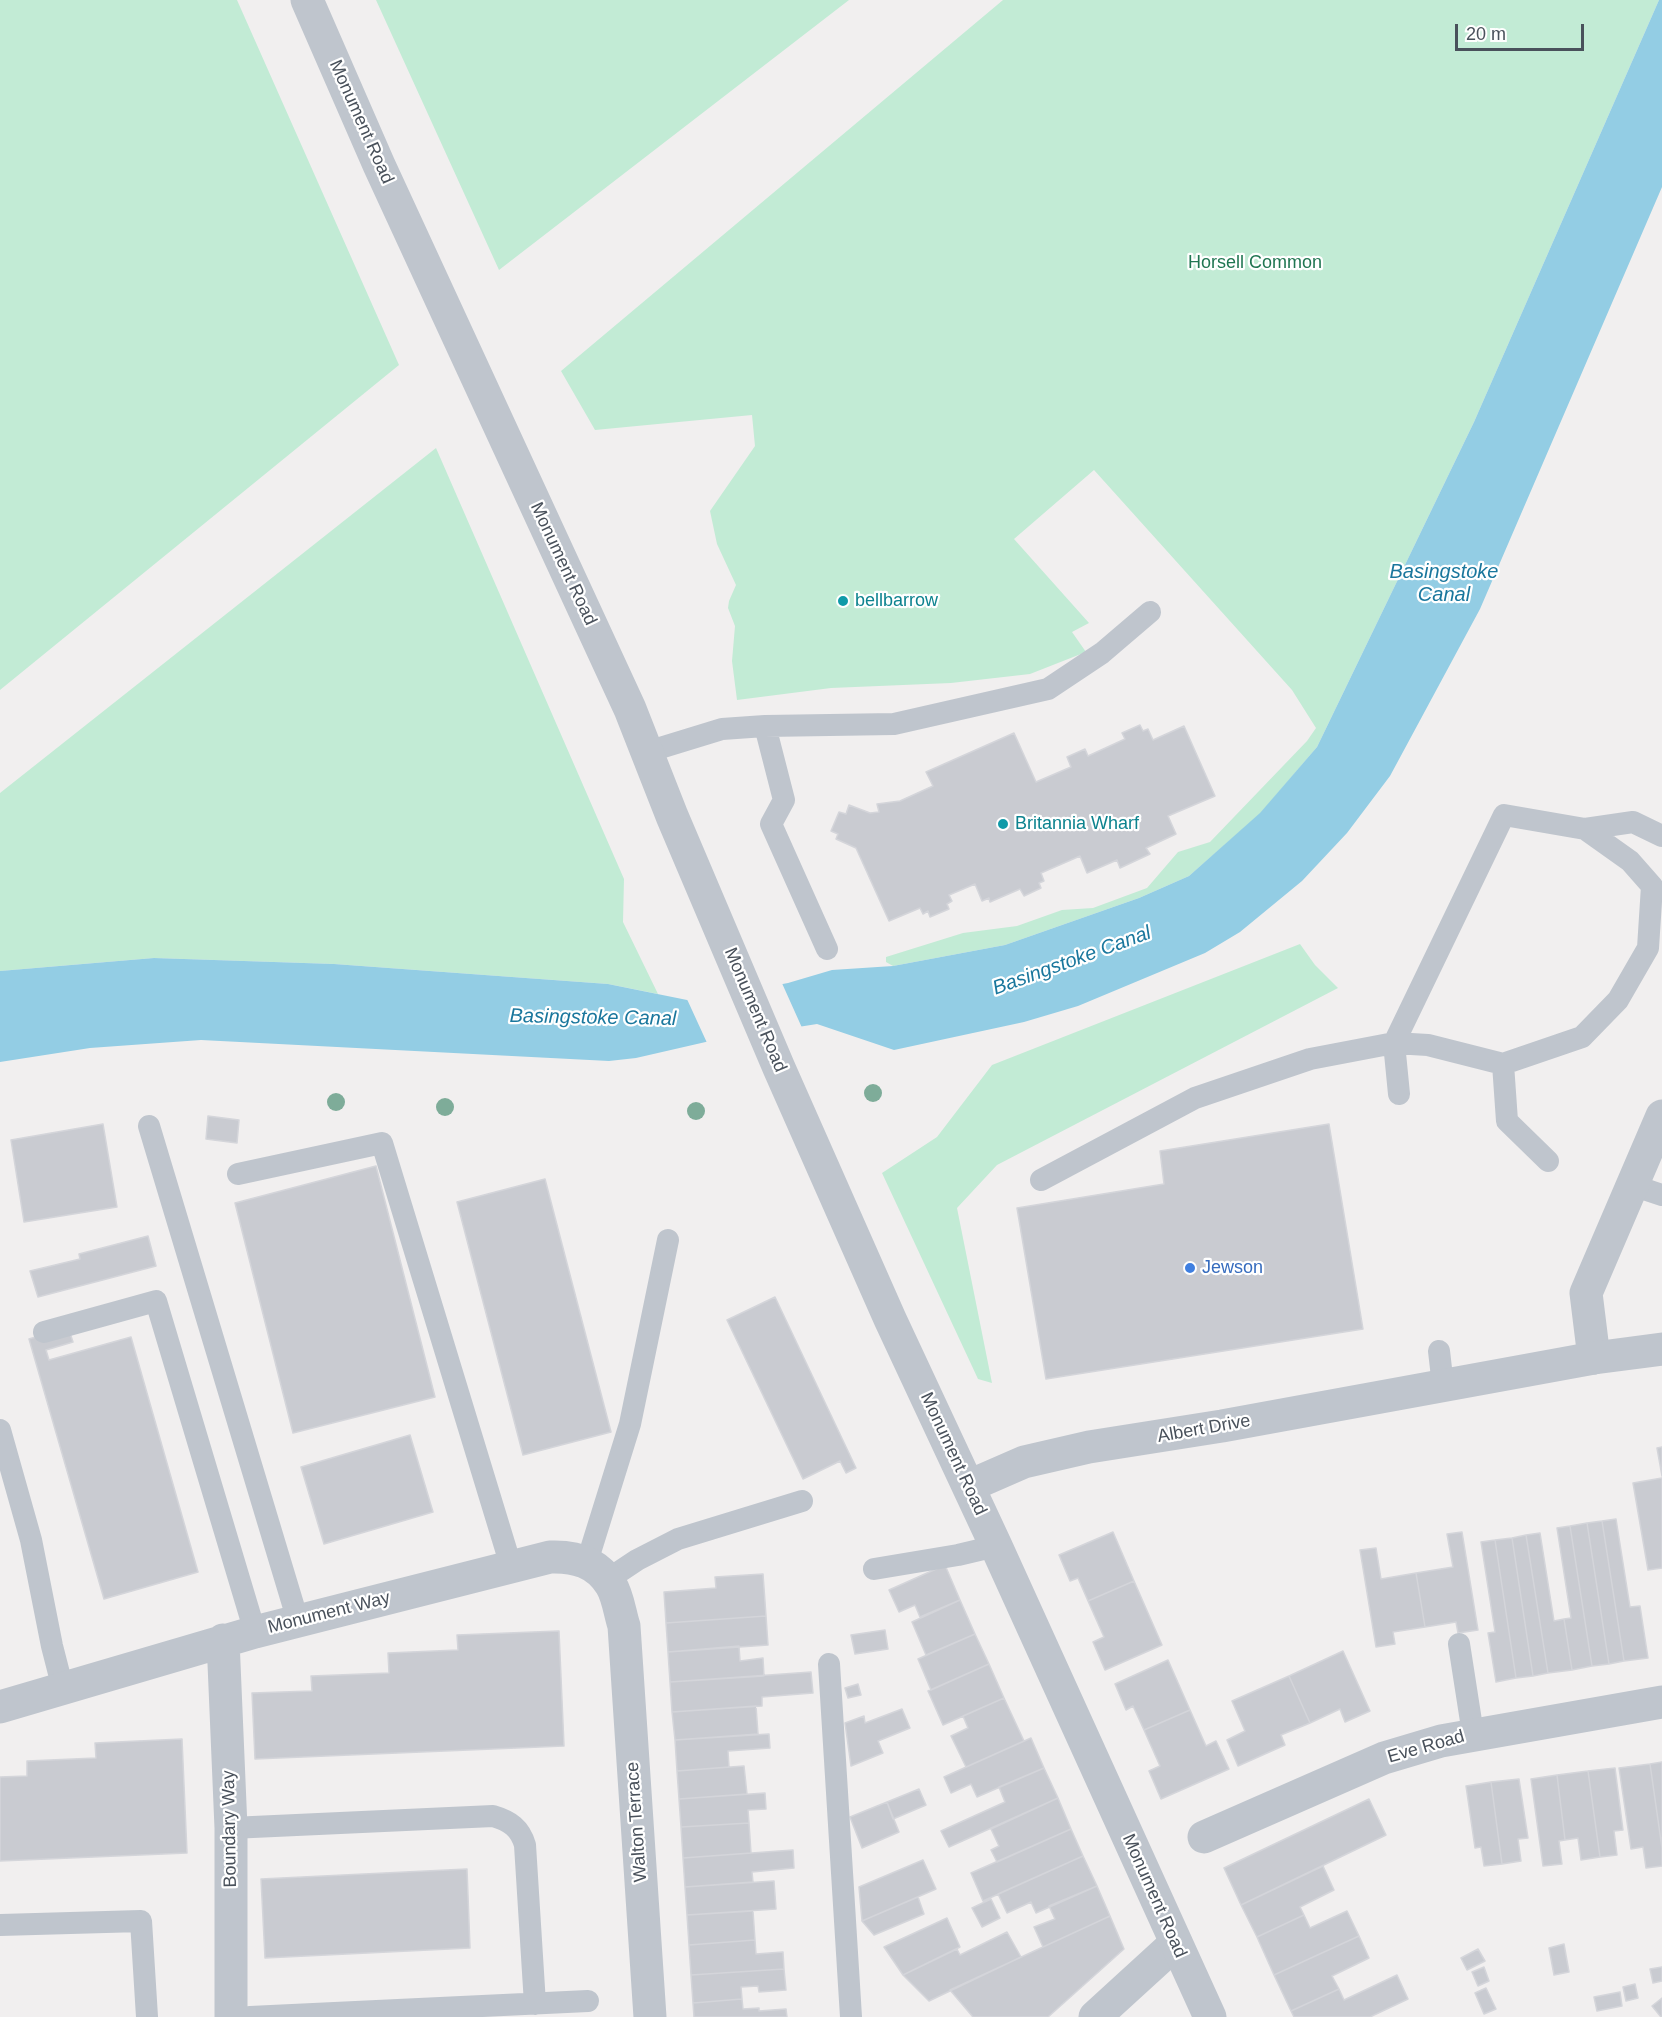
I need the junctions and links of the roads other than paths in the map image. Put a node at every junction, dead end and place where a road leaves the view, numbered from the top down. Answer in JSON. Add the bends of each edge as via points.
{"nodes":[{"id":1,"x":307,"y":0,"type":"edge"},
{"id":2,"x":1150,"y":612,"type":"dead end"},
{"id":3,"x":765,"y":726,"type":"junction"},
{"id":4,"x":647,"y":752,"type":"junction"},
{"id":5,"x":1585,"y":829,"type":"junction"},
{"id":6,"x":1662,"y":836,"type":"edge"},
{"id":7,"x":827,"y":948,"type":"dead end"},
{"id":8,"x":1394,"y":1043,"type":"junction"},
{"id":9,"x":1503,"y":1064,"type":"junction"},
{"id":10,"x":1399,"y":1094,"type":"dead end"},
{"id":11,"x":1662,"y":1116,"type":"edge"},
{"id":12,"x":149,"y":1126,"type":"dead end"},
{"id":13,"x":1548,"y":1161,"type":"dead end"},
{"id":14,"x":238,"y":1174,"type":"dead end"},
{"id":15,"x":1041,"y":1180,"type":"dead end"},
{"id":16,"x":1647,"y":1190,"type":"edge"},
{"id":17,"x":668,"y":1240,"type":"dead end"},
{"id":18,"x":44,"y":1332,"type":"dead end"},
{"id":19,"x":1662,"y":1349,"type":"edge"},
{"id":20,"x":1440,"y":1351,"type":"dead end"},
{"id":21,"x":1594,"y":1358,"type":"junction"},
{"id":22,"x":1443,"y":1386,"type":"junction"},
{"id":23,"x":0,"y":1430,"type":"edge"},
{"id":24,"x":969,"y":1486,"type":"junction"},
{"id":25,"x":802,"y":1501,"type":"dead end"},
{"id":26,"x":996,"y":1546,"type":"junction"},
{"id":27,"x":511,"y":1566,"type":"junction"},
{"id":28,"x":874,"y":1569,"type":"dead end"},
{"id":29,"x":597,"y":1571,"type":"junction"},
{"id":30,"x":298,"y":1621,"type":"junction"},
{"id":31,"x":255,"y":1632,"type":"junction"},
{"id":32,"x":224,"y":1640,"type":"junction"},
{"id":33,"x":1459,"y":1644,"type":"dead end"},
{"id":34,"x":829,"y":1664,"type":"dead end"},
{"id":35,"x":63,"y":1689,"type":"junction"},
{"id":36,"x":1662,"y":1702,"type":"edge"},
{"id":37,"x":0,"y":1707,"type":"edge"},
{"id":38,"x":1473,"y":1734,"type":"junction"},
{"id":39,"x":231,"y":1828,"type":"junction"},
{"id":40,"x":1204,"y":1836,"type":"dead end"},
{"id":41,"x":0,"y":1925,"type":"edge"},
{"id":42,"x":1176,"y":1943,"type":"junction"},
{"id":43,"x":588,"y":2001,"type":"dead end"},
{"id":44,"x":535,"y":2004,"type":"junction"},
{"id":45,"x":147,"y":2017,"type":"edge"},
{"id":46,"x":231,"y":2017,"type":"edge"},
{"id":47,"x":250,"y":2017,"type":"edge"},
{"id":48,"x":650,"y":2017,"type":"edge"},
{"id":49,"x":851,"y":2017,"type":"edge"},
{"id":50,"x":1095,"y":2017,"type":"edge"},
{"id":51,"x":1210,"y":2017,"type":"edge"}],
"edges":[{"from":1,"to":4,"type":"street","name":"Monument Road"},
{"from":2,"to":3,"type":"lane","via":[[1102,653],[1048,689],[894,724]]},
{"from":3,"to":4,"type":"lane","via":[[722,729]]},
{"from":3,"to":7,"type":"lane","via":[[784,800],[771,824]]},
{"from":4,"to":24,"type":"street","name":"Monument Road","via":[[778,1068]]},
{"from":5,"to":6,"type":"lane","via":[[1633,822]]},
{"from":5,"to":8,"type":"lane","via":[[1504,815]]},
{"from":5,"to":9,"type":"lane","via":[[1630,861],[1652,886],[1648,948],[1618,1000],[1582,1037]]},
{"from":8,"to":9,"type":"lane","via":[[1428,1045]]},
{"from":8,"to":10,"type":"lane"},
{"from":8,"to":15,"type":"lane","via":[[1310,1059],[1195,1098]]},
{"from":9,"to":13,"type":"lane","via":[[1507,1121]]},
{"from":11,"to":16,"type":"street"},
{"from":12,"to":30,"type":"lane"},
{"from":14,"to":27,"type":"lane","via":[[382,1143]]},
{"from":16,"to":21,"type":"street","via":[[1586,1293]]},
{"from":17,"to":29,"type":"lane"},
{"from":18,"to":31,"type":"lane","via":[[156,1301]]},
{"from":19,"to":21,"type":"street","name":"Albert Drive"},
{"from":20,"to":22,"type":"lane"},
{"from":21,"to":22,"type":"street","name":"Albert Drive"},
{"from":22,"to":24,"type":"street","name":"Albert Drive","via":[[1089,1447],[1024,1462]]},
{"from":23,"to":35,"type":"lane","via":[[31,1540]]},
{"from":24,"to":26,"type":"street","name":"Monument Road"},
{"from":25,"to":29,"type":"lane","via":[[678,1539],[637,1560]]},
{"from":26,"to":28,"type":"lane"},
{"from":26,"to":42,"type":"street","name":"Monument Road"},
{"from":27,"to":29,"type":"street","name":"Monument Way","via":[[568,1556]]},
{"from":27,"to":30,"type":"street","name":"Monument Way"},
{"from":29,"to":48,"type":"street","name":"Walton Terrace","via":[[612,1586],[624,1626]]},
{"from":30,"to":31,"type":"street","name":"Monument Way"},
{"from":31,"to":32,"type":"street","name":"Monument Way"},
{"from":32,"to":35,"type":"street","name":"Monument Way"},
{"from":32,"to":39,"type":"street","name":"Boundary Way"},
{"from":33,"to":38,"type":"lane"},
{"from":34,"to":49,"type":"lane"},
{"from":35,"to":37,"type":"street","name":"Monument Way"},
{"from":36,"to":38,"type":"street","name":"Eve Road"},
{"from":38,"to":40,"type":"street","name":"Eve Road","via":[[1384,1758]]},
{"from":39,"to":44,"type":"lane","via":[[493,1816],[506,1819],[517,1827],[525,1845]]},
{"from":39,"to":46,"type":"street","name":"Boundary Way"},
{"from":41,"to":45,"type":"lane","via":[[141,1921]]},
{"from":42,"to":50,"type":"street"},
{"from":42,"to":51,"type":"street","name":"Monument Road"},
{"from":43,"to":44,"type":"lane"},
{"from":44,"to":47,"type":"lane"}]}
